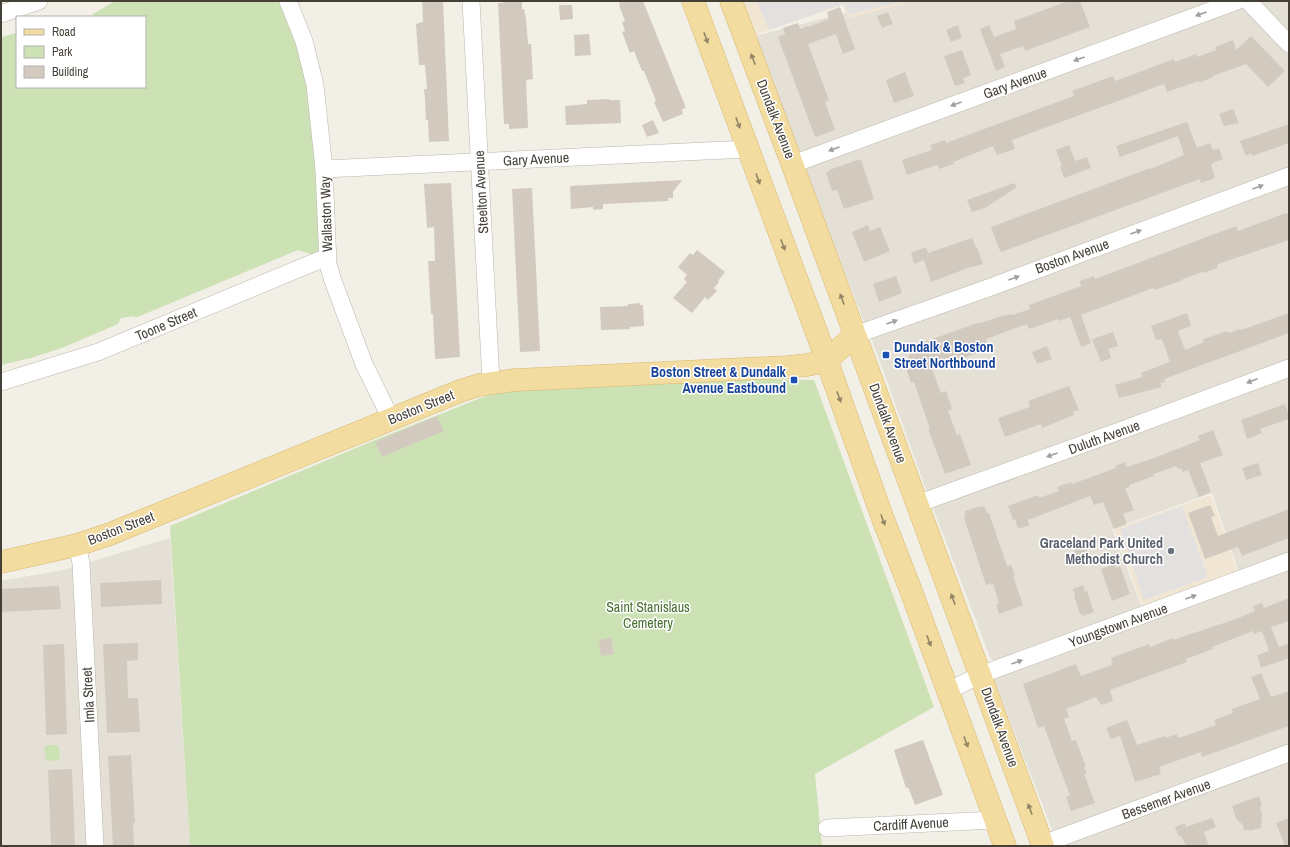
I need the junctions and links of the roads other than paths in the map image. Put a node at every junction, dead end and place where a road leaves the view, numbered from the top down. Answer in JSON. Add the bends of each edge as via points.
{"nodes":[{"id":1,"x":39,"y":1,"type":"edge"},
{"id":2,"x":288,"y":1,"type":"edge"},
{"id":3,"x":471,"y":1,"type":"edge"},
{"id":4,"x":693,"y":1,"type":"edge"},
{"id":5,"x":731,"y":1,"type":"edge"},
{"id":6,"x":1237,"y":1,"type":"edge"},
{"id":7,"x":1248,"y":1,"type":"edge"},
{"id":8,"x":1,"y":14,"type":"edge"},
{"id":9,"x":1289,"y":44,"type":"edge"},
{"id":10,"x":748,"y":149,"type":"junction"},
{"id":11,"x":480,"y":162,"type":"junction"},
{"id":12,"x":793,"y":164,"type":"junction"},
{"id":13,"x":324,"y":169,"type":"junction"},
{"id":14,"x":1289,"y":176,"type":"edge"},
{"id":15,"x":327,"y":257,"type":"junction"},
{"id":16,"x":855,"y":335,"type":"junction"},
{"id":17,"x":824,"y":354,"type":"junction"},
{"id":18,"x":1289,"y":368,"type":"edge"},
{"id":19,"x":491,"y":377,"type":"junction"},
{"id":20,"x":1,"y":382,"type":"edge"},
{"id":21,"x":389,"y":415,"type":"junction"},
{"id":22,"x":253,"y":471,"type":"junction"},
{"id":23,"x":917,"y":504,"type":"junction"},
{"id":24,"x":77,"y":545,"type":"junction"},
{"id":25,"x":1,"y":552,"type":"edge"},
{"id":26,"x":1289,"y":561,"type":"edge"},
{"id":27,"x":1,"y":562,"type":"edge"},
{"id":28,"x":980,"y":676,"type":"junction"},
{"id":29,"x":948,"y":691,"type":"junction"},
{"id":30,"x":1289,"y":753,"type":"edge"},
{"id":31,"x":995,"y":820,"type":"junction"},
{"id":32,"x":827,"y":828,"type":"dead end"},
{"id":33,"x":1043,"y":845,"type":"edge"},
{"id":34,"x":95,"y":846,"type":"edge"},
{"id":35,"x":1005,"y":846,"type":"edge"}],
"edges":[{"from":1,"to":8,"type":"street"},
{"from":2,"to":13,"type":"street","name":"Wallaston Way","via":[[304,42],[315,85]]},
{"from":3,"to":11,"type":"street","name":"Steelton Avenue"},
{"from":4,"to":10,"type":"main road","one_way":true},
{"from":12,"to":5,"type":"main road","name":"Dundalk Avenue","one_way":true},
{"from":6,"to":12,"type":"street","name":"Gary Avenue","one_way":true},
{"from":7,"to":9,"type":"street"},
{"from":10,"to":11,"type":"street","name":"Gary Avenue"},
{"from":10,"to":17,"type":"main road","one_way":true},
{"from":11,"to":13,"type":"street","name":"Gary Avenue"},
{"from":11,"to":19,"type":"street","name":"Steelton Avenue"},
{"from":16,"to":12,"type":"main road","name":"Dundalk Avenue","one_way":true},
{"from":13,"to":15,"type":"street","name":"Wallaston Way"},
{"from":16,"to":14,"type":"street","name":"Boston Avenue","one_way":true},
{"from":15,"to":20,"type":"street","name":"Toone Street","via":[[98,352]]},
{"from":15,"to":21,"type":"street","name":"Wallaston Way","via":[[332,278],[364,364]]},
{"from":16,"to":17,"type":"main road"},
{"from":16,"to":23,"type":"main road","name":"Dundalk Avenue"},
{"from":17,"to":19,"type":"main road","name":"Boston Street","via":[[806,365],[787,367],[515,380]]},
{"from":17,"to":29,"type":"main road","one_way":true,"via":[[882,519]]},
{"from":18,"to":23,"type":"street","name":"Duluth Avenue","one_way":true},
{"from":19,"to":21,"type":"main road","name":"Boston Street","via":[[479,385]]},
{"from":21,"to":22,"type":"main road","name":"Boston Street"},
{"from":22,"to":24,"type":"main road","name":"Boston Street","via":[[110,534]]},
{"from":22,"to":25,"type":"main road","name":"Boston Street","via":[[107,524]]},
{"from":28,"to":23,"type":"main road","name":"Dundalk Avenue","one_way":true},
{"from":24,"to":27,"type":"main road","name":"Boston Street"},
{"from":24,"to":34,"type":"street","name":"Imla Street","via":[[82,570]]},
{"from":28,"to":26,"type":"street","name":"Youngstown Avenue","one_way":true},
{"from":28,"to":29,"type":"street","name":"Youngstown Avenue"},
{"from":33,"to":28,"type":"main road","name":"Dundalk Avenue","one_way":true},
{"from":29,"to":31,"type":"main road","one_way":true},
{"from":30,"to":33,"type":"street","name":"Bessemer Avenue"},
{"from":31,"to":32,"type":"street","name":"Cardiff Avenue"},
{"from":31,"to":35,"type":"main road"}]}
